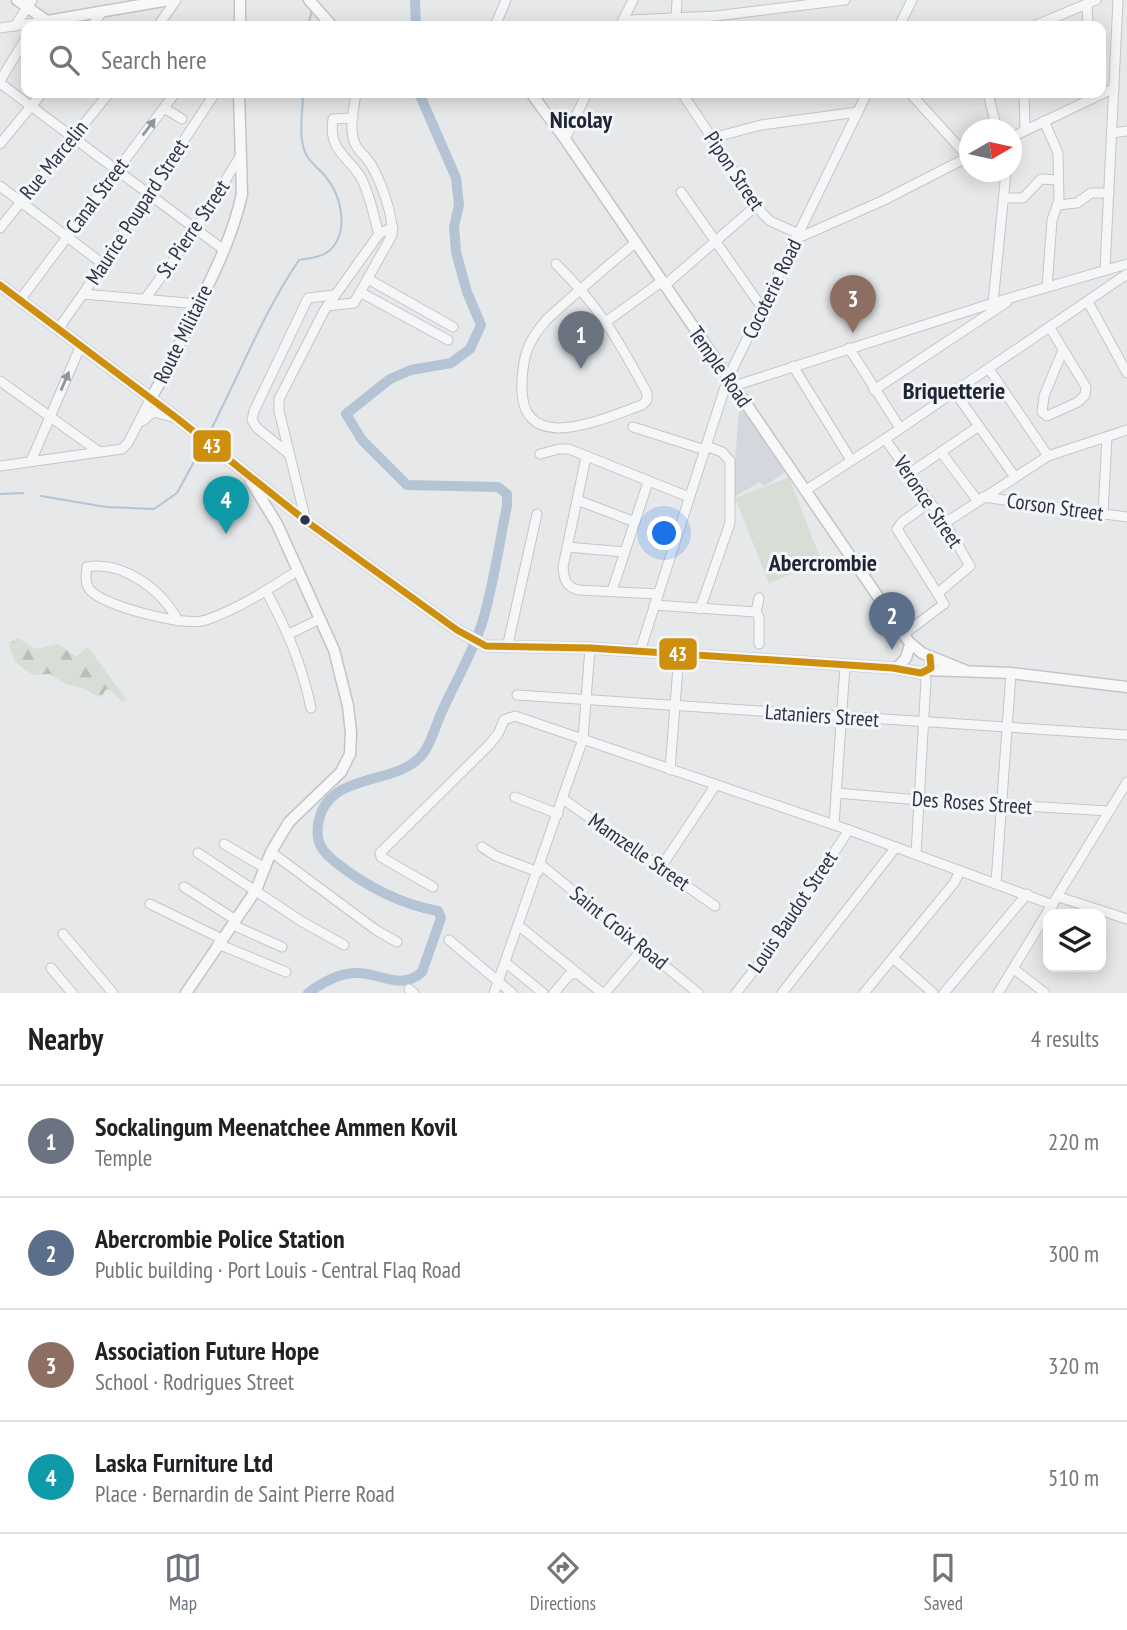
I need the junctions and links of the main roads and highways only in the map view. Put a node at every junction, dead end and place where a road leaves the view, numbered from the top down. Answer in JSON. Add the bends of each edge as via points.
{"nodes":[{"id":1,"x":17,"y":0,"type":"edge"},
{"id":2,"x":169,"y":0,"type":"edge"},
{"id":3,"x":240,"y":0,"type":"edge"},
{"id":4,"x":309,"y":0,"type":"edge"},
{"id":5,"x":29,"y":4,"type":"edge"},
{"id":6,"x":48,"y":21,"type":"edge"},
{"id":7,"x":64,"y":21,"type":"edge"},
{"id":8,"x":240,"y":21,"type":"edge"},
{"id":9,"x":328,"y":21,"type":"edge"},
{"id":10,"x":239,"y":98,"type":"edge"},
{"id":11,"x":534,"y":98,"type":"edge"},
{"id":12,"x":0,"y":285,"type":"edge"},
{"id":13,"x":151,"y":398,"type":"junction"},
{"id":14,"x":239,"y":466,"type":"junction"},
{"id":15,"x":278,"y":498,"type":"junction"},
{"id":16,"x":270,"y":511,"type":"junction"},
{"id":17,"x":277,"y":524,"type":"junction"},
{"id":18,"x":917,"y":657,"type":"junction"},
{"id":19,"x":896,"y":667,"type":"junction"},
{"id":20,"x":1127,"y":687,"type":"edge"},
{"id":21,"x":186,"y":993,"type":"edge"}],
"edges":[{"from":1,"to":5,"type":"main road"},
{"from":2,"to":7,"type":"main road"},
{"from":3,"to":8,"type":"main road"},
{"from":4,"to":9,"type":"main road"},
{"from":5,"to":6,"type":"main road"},
{"from":10,"to":13,"type":"main road","name":"Route Militaire","via":[[242,194],[224,250]]},
{"from":11,"to":18,"type":"main road","name":"Temple Road"},
{"from":12,"to":13,"type":"main road"},
{"from":13,"to":14,"type":"main road"},
{"from":14,"to":15,"type":"main road"},
{"from":14,"to":16,"type":"main road"},
{"from":15,"to":16,"type":"main road"},
{"from":15,"to":17,"type":"main road"},
{"from":15,"to":19,"type":"main road","via":[[486,646]]},
{"from":16,"to":17,"type":"main road"},
{"from":17,"to":21,"type":"main road","via":[[334,650],[348,706],[350,754],[341,772],[289,822],[256,890]]},
{"from":18,"to":19,"type":"main road"},
{"from":18,"to":19,"type":"main road","via":[[906,658]]},
{"from":18,"to":20,"type":"main road","via":[[964,670]]}]}
